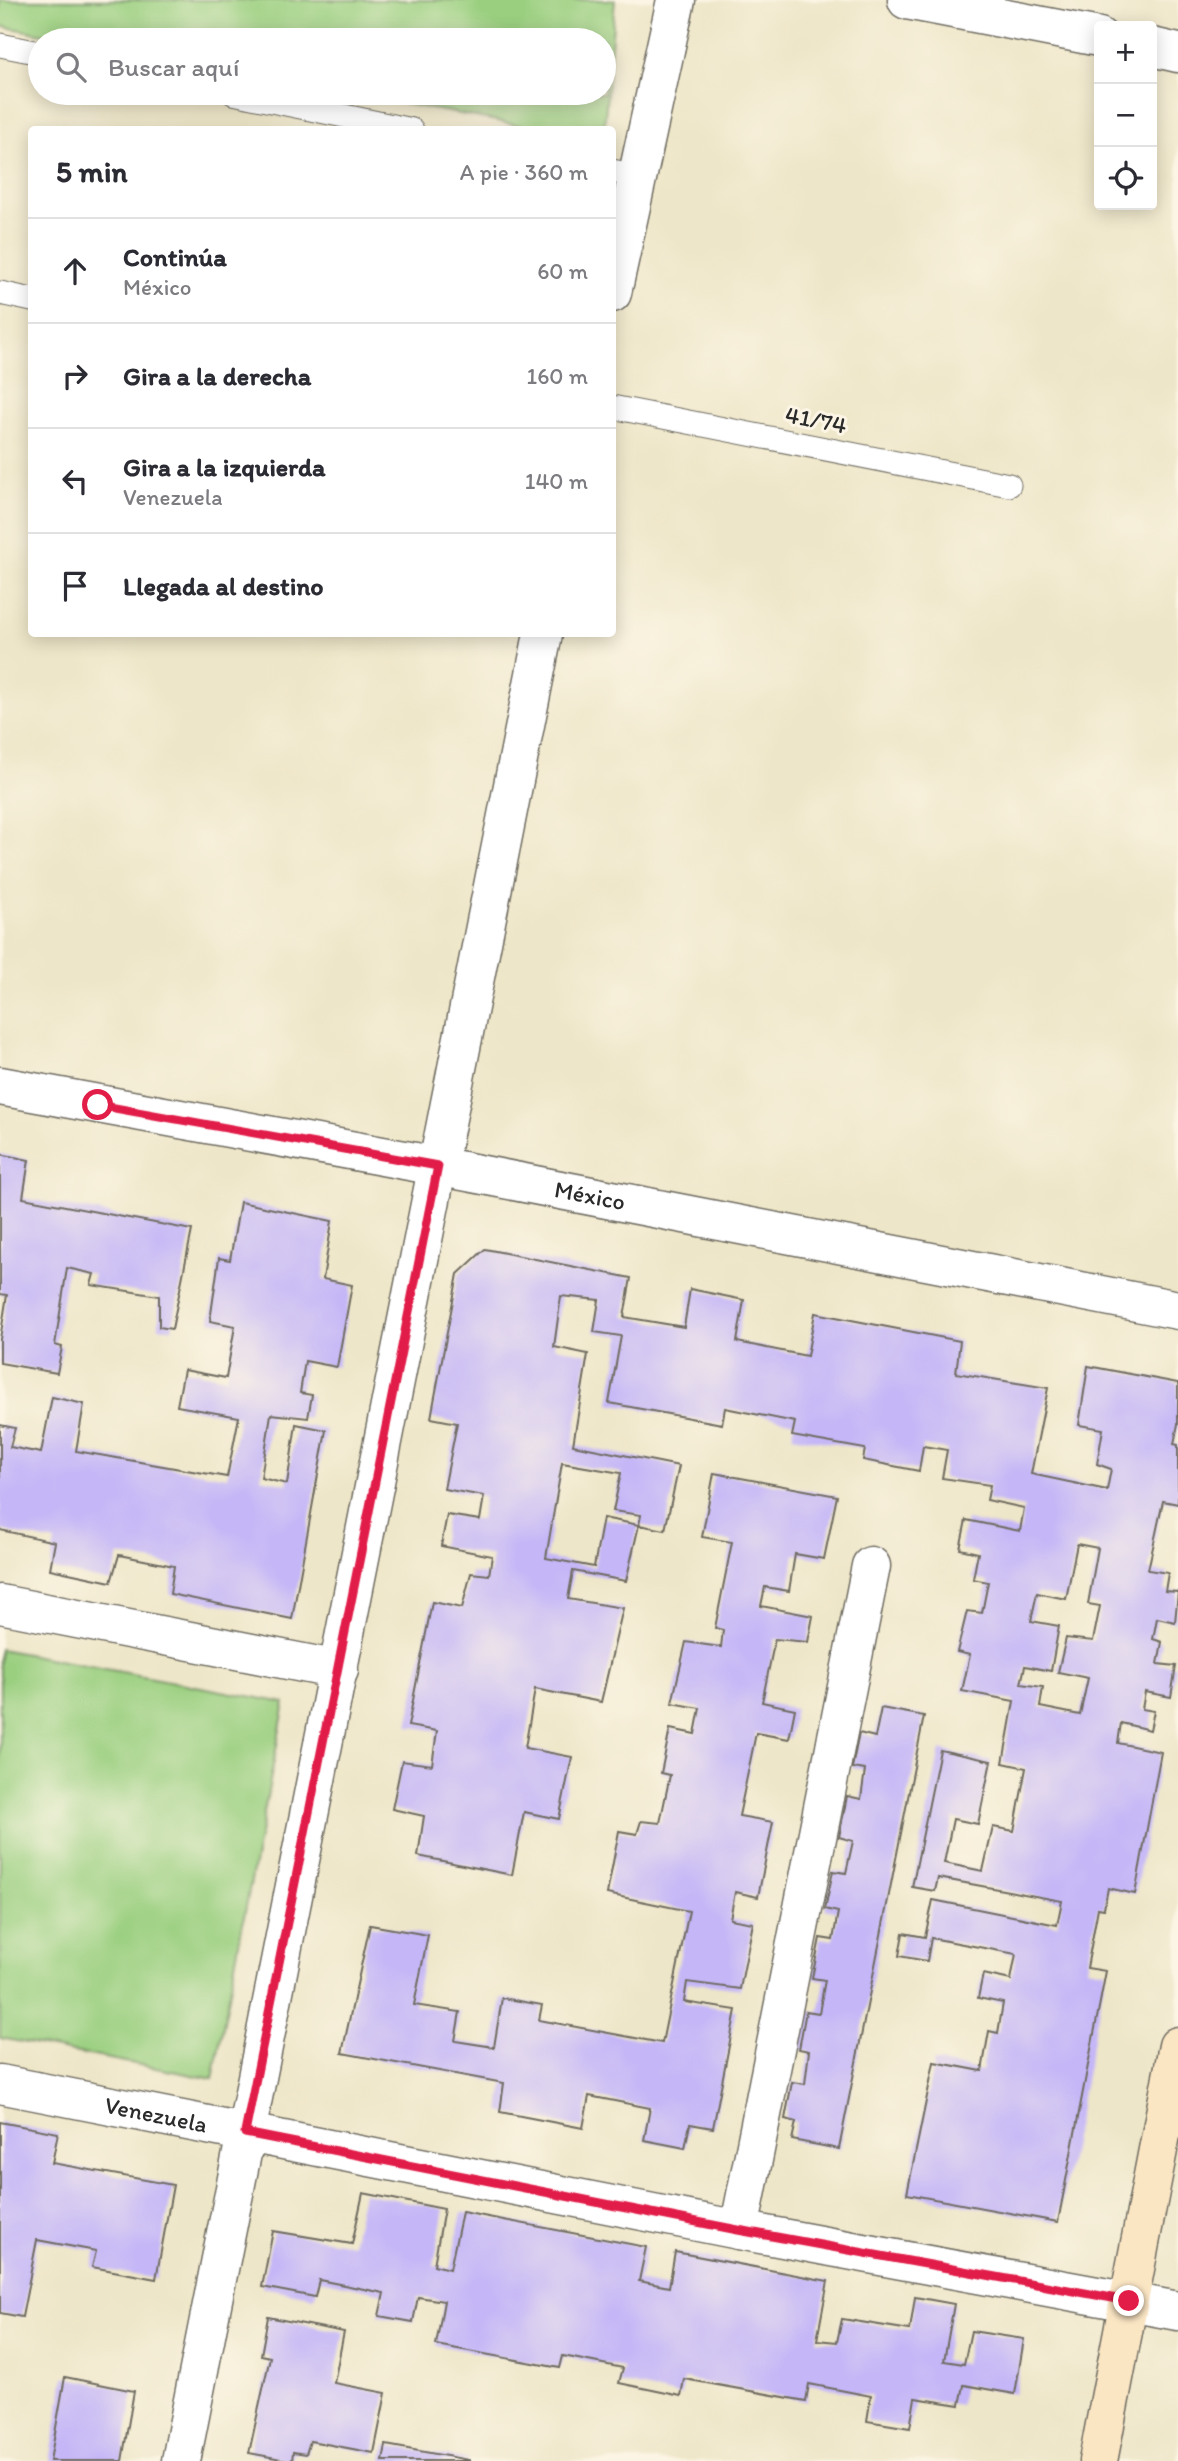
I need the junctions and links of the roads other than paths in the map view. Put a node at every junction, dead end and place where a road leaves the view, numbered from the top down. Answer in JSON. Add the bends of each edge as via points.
{"nodes":[{"id":1,"x":676,"y":0,"type":"edge"},
{"id":2,"x":907,"y":0,"type":"edge"},
{"id":3,"x":1094,"y":36,"type":"edge"},
{"id":4,"x":0,"y":45,"type":"edge"},
{"id":5,"x":1157,"y":48,"type":"edge"},
{"id":6,"x":28,"y":51,"type":"edge"},
{"id":7,"x":1178,"y":52,"type":"edge"},
{"id":8,"x":291,"y":105,"type":"edge"},
{"id":9,"x":393,"y":126,"type":"edge"},
{"id":10,"x":625,"y":174,"type":"edge"},
{"id":11,"x":616,"y":256,"type":"edge"},
{"id":12,"x":0,"y":293,"type":"edge"},
{"id":13,"x":28,"y":299,"type":"edge"},
{"id":14,"x":616,"y":408,"type":"edge"},
{"id":15,"x":1009,"y":485,"type":"dead end"},
{"id":16,"x":542,"y":637,"type":"edge"},
{"id":17,"x":0,"y":1086,"type":"edge"},
{"id":18,"x":438,"y":1166,"type":"junction"},
{"id":19,"x":1178,"y":1310,"type":"edge"},
{"id":20,"x":872,"y":1566,"type":"dead end"},
{"id":21,"x":0,"y":1604,"type":"edge"},
{"id":22,"x":338,"y":1670,"type":"junction"},
{"id":23,"x":1178,"y":2046,"type":"edge"},
{"id":24,"x":0,"y":2084,"type":"edge"},
{"id":25,"x":245,"y":2133,"type":"junction"},
{"id":26,"x":738,"y":2230,"type":"junction"},
{"id":27,"x":1129,"y":2301,"type":"junction"},
{"id":28,"x":1178,"y":2311,"type":"edge"},
{"id":29,"x":181,"y":2461,"type":"edge"},
{"id":30,"x":1098,"y":2461,"type":"edge"}],
"edges":[{"from":1,"to":10,"type":"street"},
{"from":2,"to":3,"type":"street"},
{"from":4,"to":6,"type":"lane"},
{"from":5,"to":7,"type":"street"},
{"from":8,"to":9,"type":"lane"},
{"from":10,"to":11,"type":"street"},
{"from":12,"to":13,"type":"lane"},
{"from":14,"to":15,"type":"lane","name":"41/74"},
{"from":16,"to":18,"type":"street"},
{"from":17,"to":18,"type":"street","name":"México"},
{"from":18,"to":19,"type":"street","name":"México"},
{"from":18,"to":22,"type":"street"},
{"from":20,"to":26,"type":"street"},
{"from":21,"to":22,"type":"street"},
{"from":22,"to":25,"type":"street"},
{"from":23,"to":27,"type":"main road"},
{"from":24,"to":25,"type":"street","name":"Venezuela"},
{"from":25,"to":26,"type":"street","name":"Venezuela"},
{"from":25,"to":29,"type":"street"},
{"from":26,"to":27,"type":"street","name":"Venezuela"},
{"from":27,"to":28,"type":"street","name":"Venezuela"},
{"from":27,"to":30,"type":"main road"}]}
